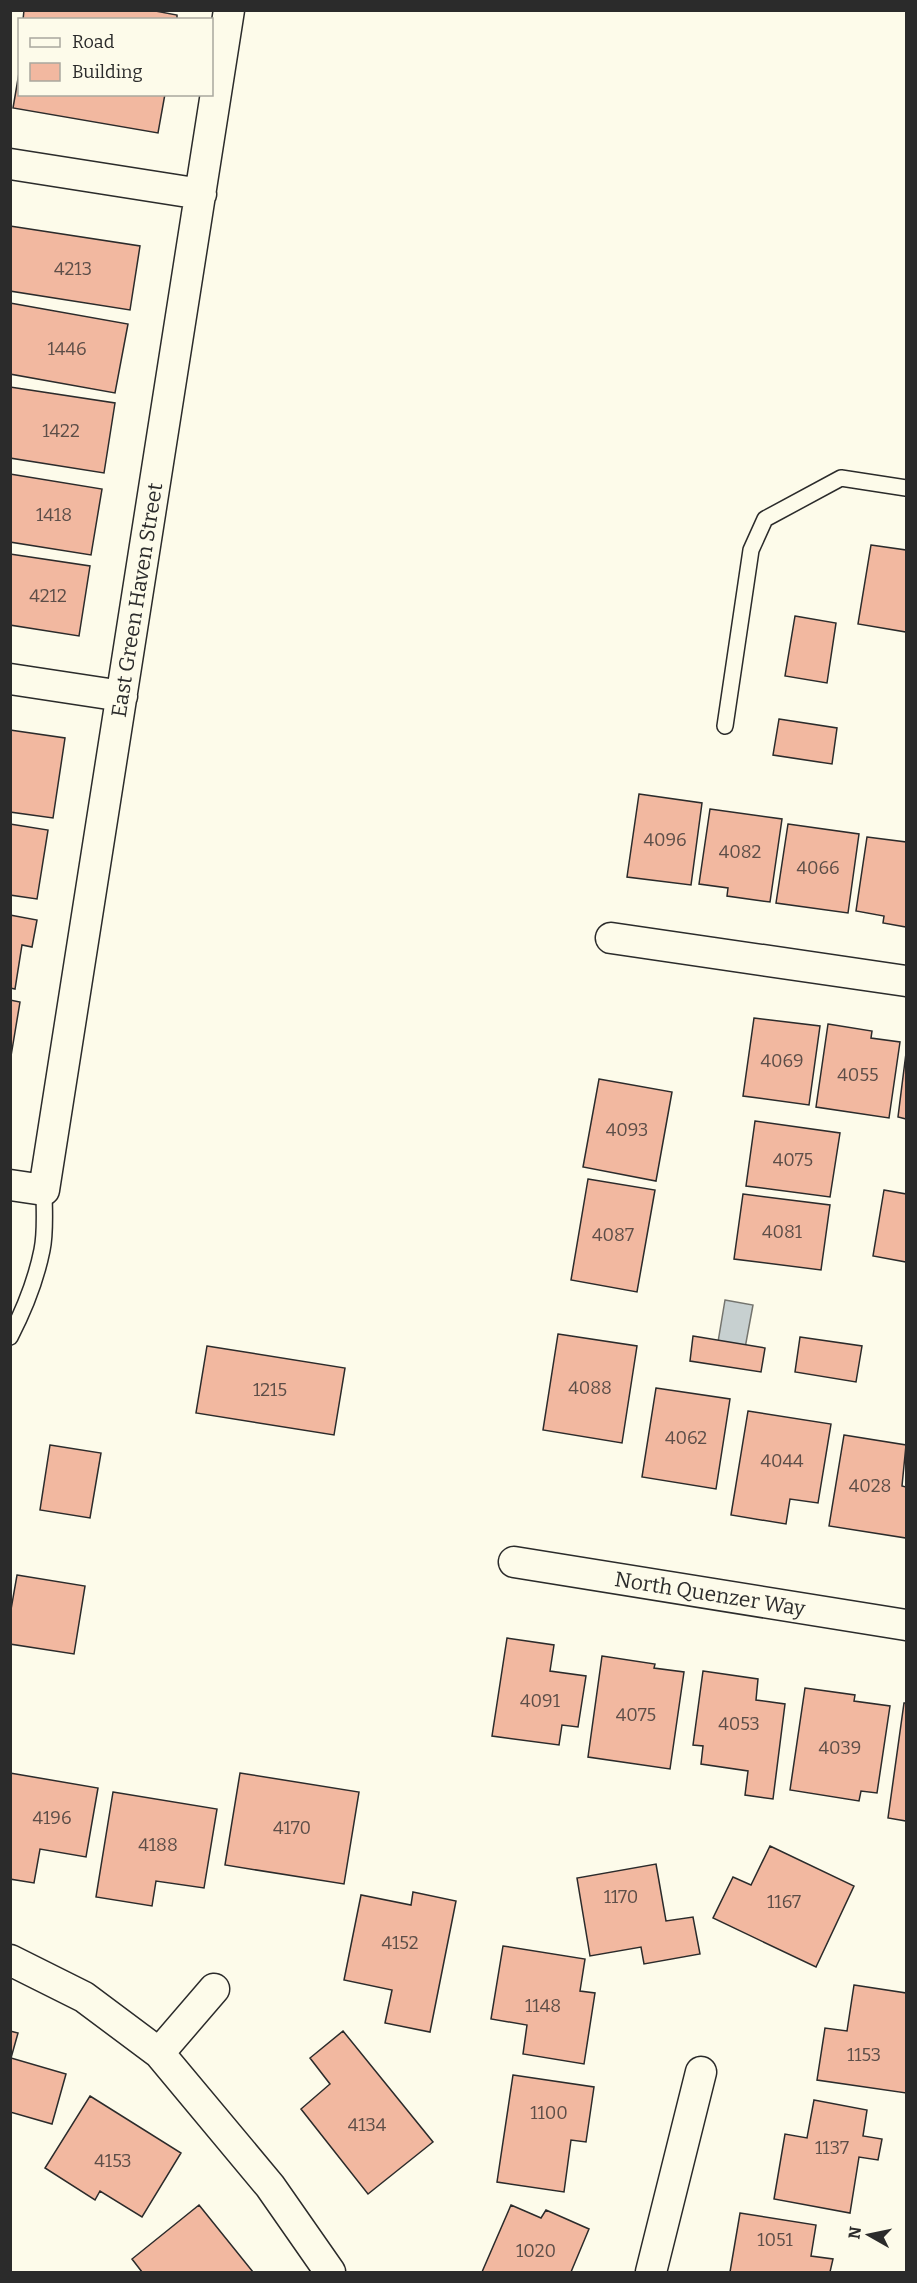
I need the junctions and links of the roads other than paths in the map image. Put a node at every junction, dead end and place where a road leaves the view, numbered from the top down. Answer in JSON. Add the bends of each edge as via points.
{"nodes":[{"id":1,"x":229,"y":10,"type":"edge"},
{"id":2,"x":10,"y":164,"type":"edge"},
{"id":3,"x":201,"y":194,"type":"junction"},
{"id":4,"x":906,"y":488,"type":"edge"},
{"id":5,"x":10,"y":679,"type":"edge"},
{"id":6,"x":122,"y":696,"type":"junction"},
{"id":7,"x":725,"y":726,"type":"dead end"},
{"id":8,"x":611,"y":938,"type":"dead end"},
{"id":9,"x":906,"y":981,"type":"edge"},
{"id":10,"x":10,"y":1185,"type":"edge"},
{"id":11,"x":44,"y":1190,"type":"junction"},
{"id":12,"x":10,"y":1337,"type":"edge"},
{"id":13,"x":514,"y":1562,"type":"dead end"},
{"id":14,"x":906,"y":1625,"type":"edge"},
{"id":15,"x":10,"y":1960,"type":"edge"},
{"id":16,"x":214,"y":1989,"type":"dead end"},
{"id":17,"x":159,"y":2054,"type":"junction"},
{"id":18,"x":701,"y":2072,"type":"dead end"},
{"id":19,"x":330,"y":2272,"type":"edge"},
{"id":20,"x":651,"y":2272,"type":"edge"}],
"edges":[{"from":1,"to":3,"type":"street","name":"East Green Haven Street"},
{"from":2,"to":3,"type":"street"},
{"from":3,"to":6,"type":"street","name":"East Green Haven Street"},
{"from":4,"to":7,"type":"lane","via":[[841,478],[765,519],[751,550]]},
{"from":5,"to":6,"type":"street"},
{"from":6,"to":11,"type":"street","name":"East Green Haven Street"},
{"from":8,"to":9,"type":"street"},
{"from":10,"to":11,"type":"street"},
{"from":11,"to":12,"type":"lane","via":[[42,1250],[23,1311]]},
{"from":13,"to":14,"type":"street","name":"North Quenzer Way"},
{"from":15,"to":17,"type":"street","via":[[84,1997]]},
{"from":16,"to":17,"type":"street"},
{"from":17,"to":19,"type":"street","via":[[270,2186]]},
{"from":18,"to":20,"type":"street"}]}
